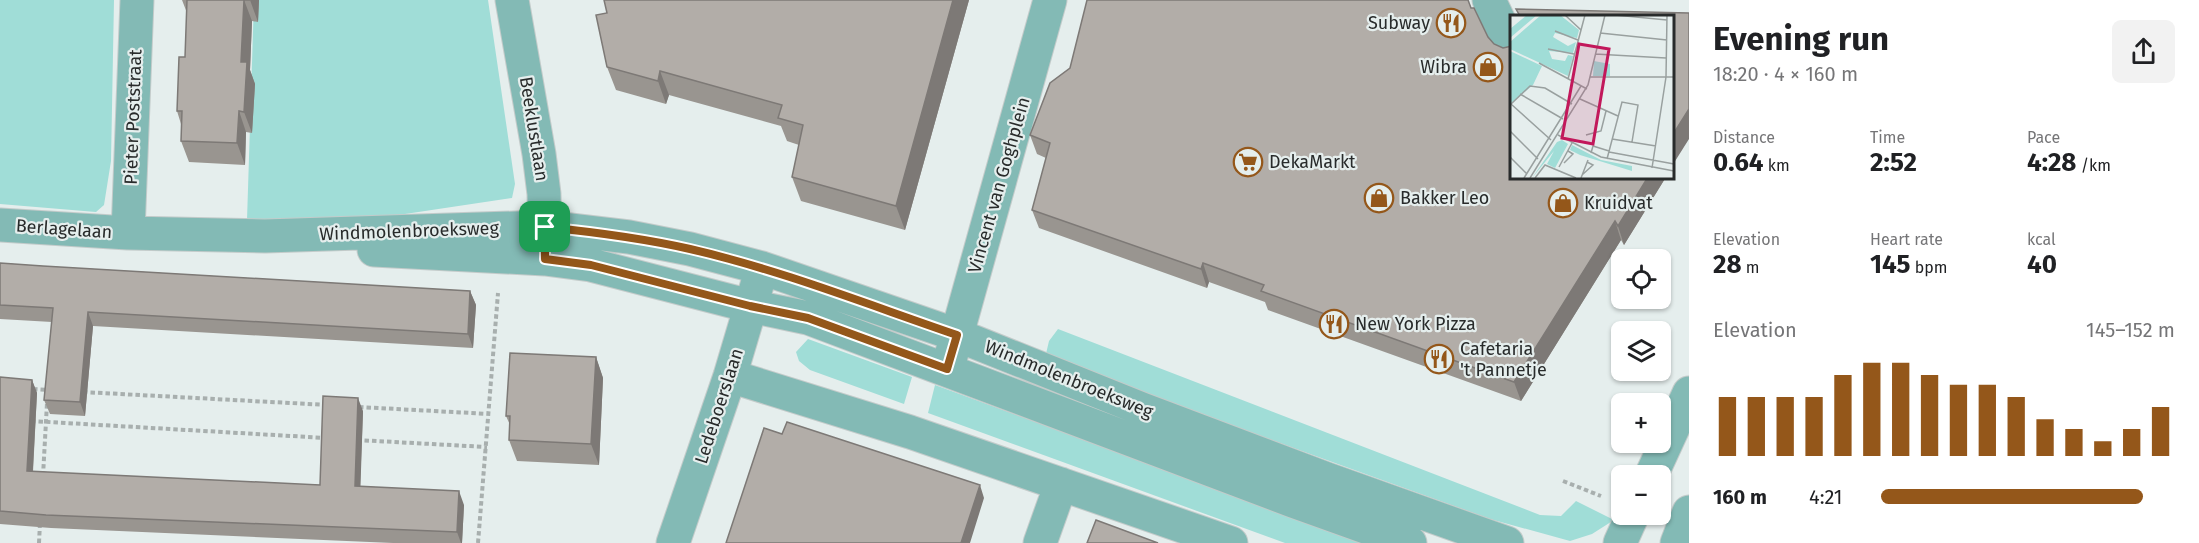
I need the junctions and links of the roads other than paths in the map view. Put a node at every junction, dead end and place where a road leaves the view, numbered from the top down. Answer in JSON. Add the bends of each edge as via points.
{"nodes":[{"id":1,"x":137,"y":0,"type":"edge"},
{"id":2,"x":512,"y":0,"type":"edge"},
{"id":3,"x":1050,"y":0,"type":"edge"},
{"id":4,"x":1488,"y":0,"type":"edge"},
{"id":5,"x":1510,"y":44,"type":"edge"},
{"id":6,"x":0,"y":225,"type":"edge"},
{"id":7,"x":128,"y":233,"type":"junction"},
{"id":8,"x":265,"y":236,"type":"junction"},
{"id":9,"x":545,"y":243,"type":"junction"},
{"id":10,"x":762,"y":268,"type":"junction"},
{"id":11,"x":750,"y":306,"type":"junction"},
{"id":12,"x":957,"y":335,"type":"junction"},
{"id":13,"x":947,"y":369,"type":"junction"},
{"id":14,"x":730,"y":376,"type":"junction"},
{"id":15,"x":1689,"y":393,"type":"edge"},
{"id":16,"x":1656,"y":465,"type":"edge"},
{"id":17,"x":1061,"y":484,"type":"junction"},
{"id":18,"x":1689,"y":512,"type":"edge"},
{"id":19,"x":1628,"y":525,"type":"edge"},
{"id":20,"x":673,"y":543,"type":"edge"},
{"id":21,"x":1040,"y":543,"type":"edge"},
{"id":22,"x":1231,"y":543,"type":"edge"},
{"id":23,"x":1410,"y":543,"type":"edge"},
{"id":24,"x":1507,"y":543,"type":"edge"},
{"id":25,"x":1620,"y":543,"type":"edge"},
{"id":26,"x":1677,"y":543,"type":"edge"}],
"edges":[{"from":1,"to":7,"type":"street","name":"Pieter Poststraat"},
{"from":2,"to":9,"type":"street","name":"Beeklustlaan","via":[[539,154]]},
{"from":3,"to":12,"type":"street","name":"Vincent van Goghplein"},
{"from":4,"to":5,"type":"street"},
{"from":6,"to":7,"type":"street","name":"Berlagelaan"},
{"from":7,"to":8,"type":"street","name":"Windmolenbroeksweg"},
{"from":8,"to":9,"type":"street","name":"Windmolenbroeksweg"},
{"from":8,"to":9,"type":"street","name":"Windmolenbroeksweg","via":[[395,252],[501,258]]},
{"from":9,"to":10,"type":"street","name":"Windmolenbroeksweg","via":[[628,237]]},
{"from":9,"to":11,"type":"street","name":"Windmolenbroeksweg","via":[[602,267]]},
{"from":10,"to":11,"type":"street","name":"Ledeboerslaan"},
{"from":10,"to":12,"type":"street","name":"Windmolenbroeksweg"},
{"from":11,"to":13,"type":"street","name":"Windmolenbroeksweg","via":[[808,318]]},
{"from":11,"to":14,"type":"street","name":"Ledeboerslaan"},
{"from":12,"to":13,"type":"street","name":"Vincent van Goghplein"},
{"from":12,"to":24,"type":"street","name":"Windmolenbroeksweg","via":[[1294,466]]},
{"from":13,"to":23,"type":"street","name":"Windmolenbroeksweg"},
{"from":14,"to":17,"type":"street"},
{"from":14,"to":20,"type":"street","name":"Ledeboerslaan"},
{"from":15,"to":16,"type":"street"},
{"from":17,"to":21,"type":"street"},
{"from":17,"to":22,"type":"street"},
{"from":18,"to":26,"type":"street"},
{"from":19,"to":25,"type":"street"}]}
